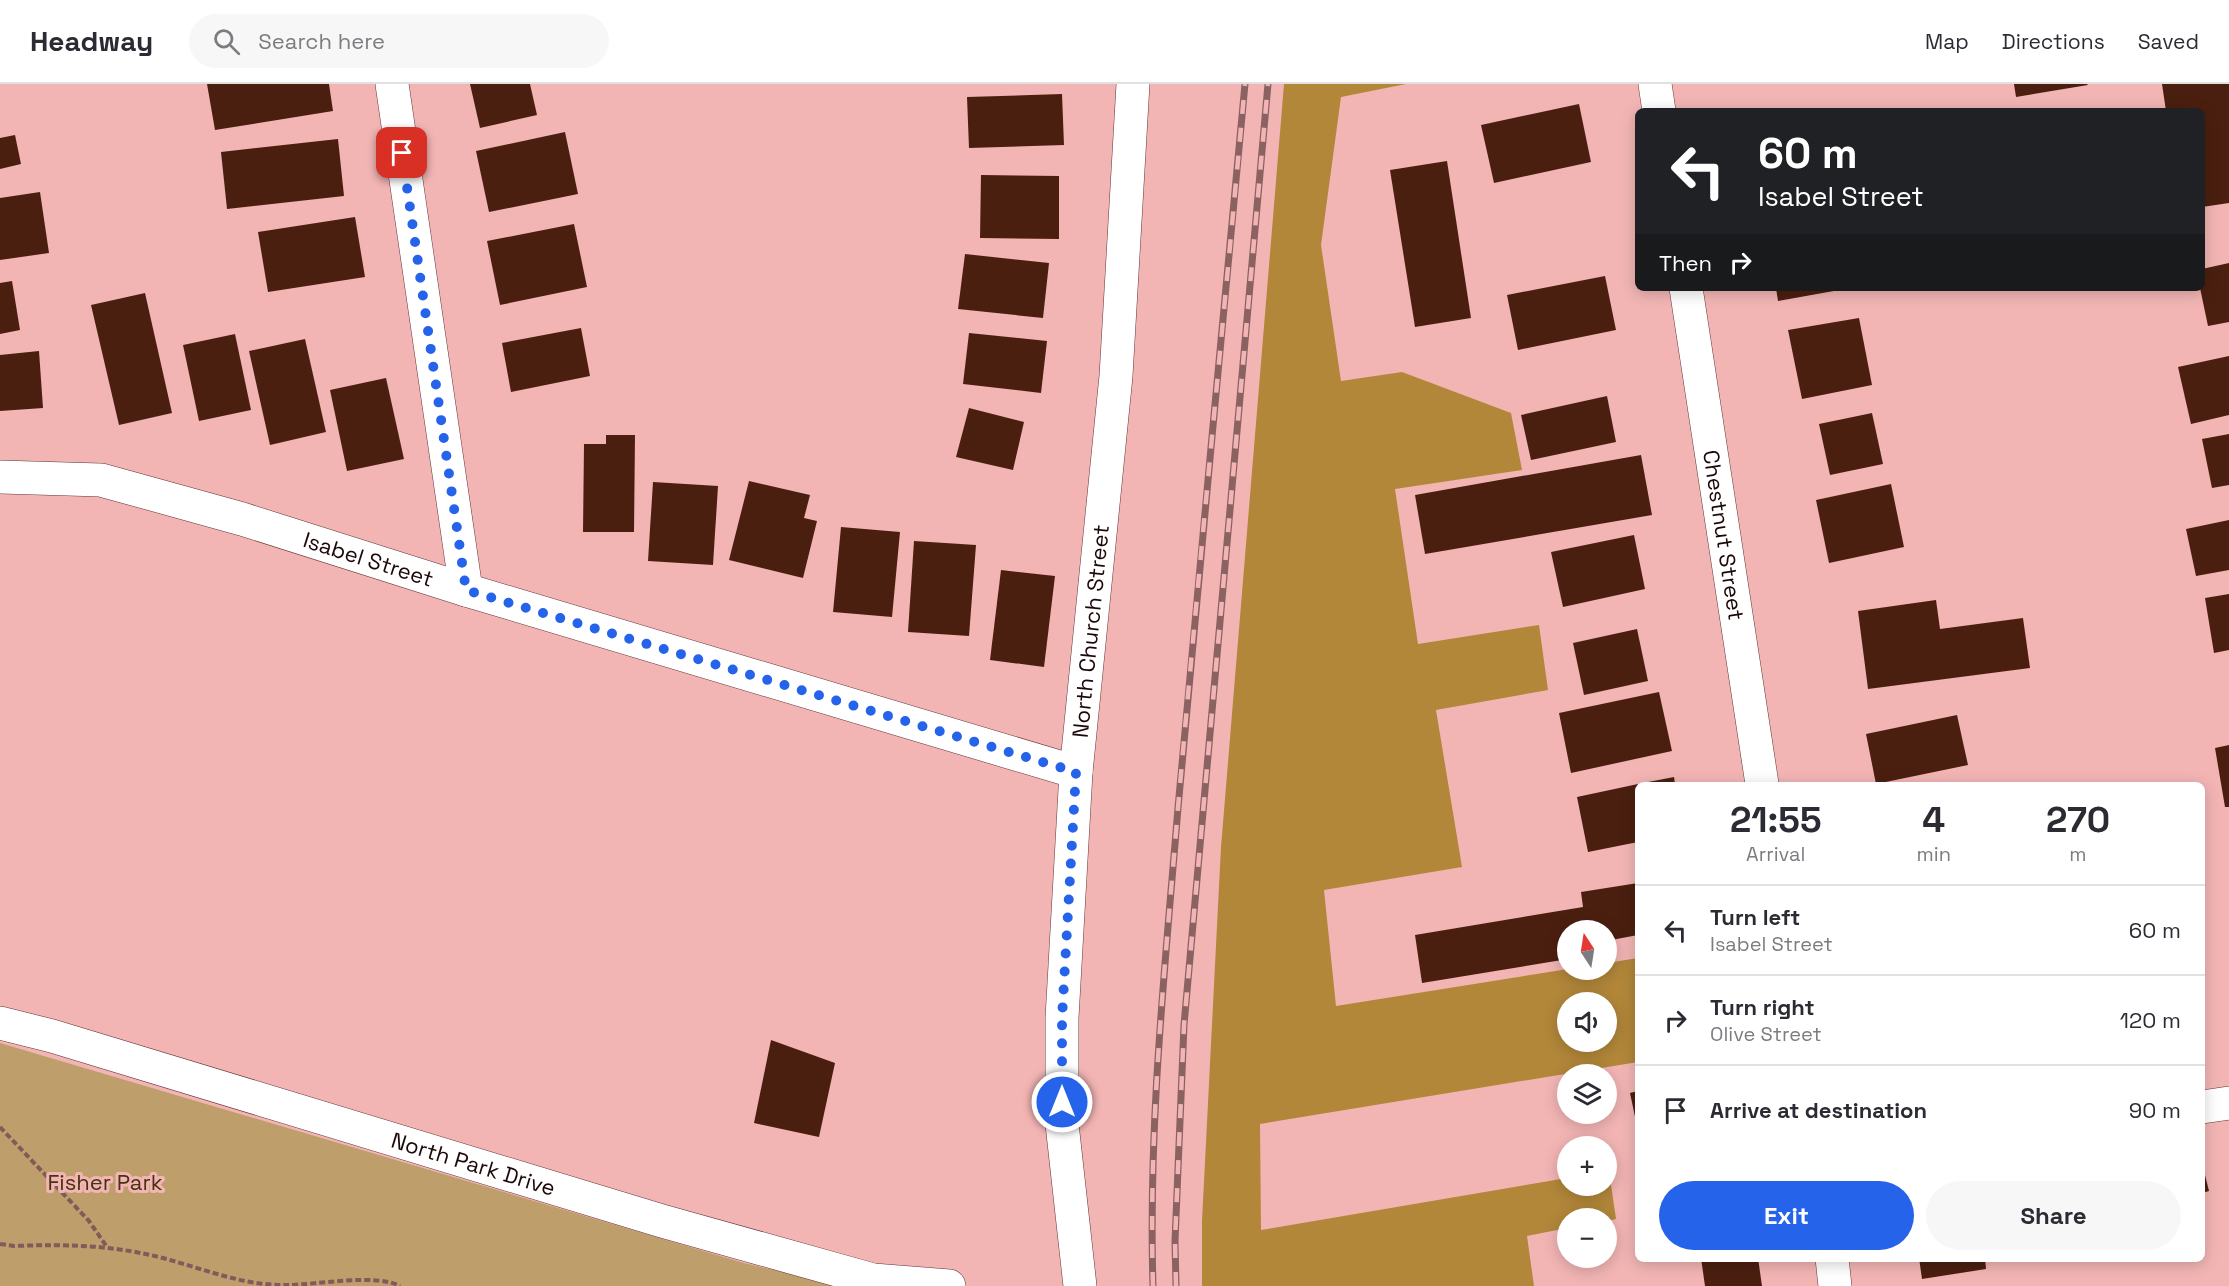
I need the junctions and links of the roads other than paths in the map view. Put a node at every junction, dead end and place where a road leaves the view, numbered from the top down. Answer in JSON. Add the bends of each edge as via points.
{"nodes":[{"id":1,"x":392,"y":84,"type":"edge"},
{"id":2,"x":1133,"y":84,"type":"edge"},
{"id":3,"x":1655,"y":84,"type":"edge"},
{"id":4,"x":1659,"y":108,"type":"edge"},
{"id":5,"x":1686,"y":291,"type":"edge"},
{"id":6,"x":0,"y":477,"type":"edge"},
{"id":7,"x":466,"y":590,"type":"junction"},
{"id":8,"x":1076,"y":772,"type":"junction"},
{"id":9,"x":1762,"y":782,"type":"edge"},
{"id":10,"x":0,"y":1023,"type":"edge"},
{"id":11,"x":2229,"y":1103,"type":"edge"},
{"id":12,"x":2205,"y":1107,"type":"edge"},
{"id":13,"x":1832,"y":1262,"type":"edge"},
{"id":14,"x":949,"y":1286,"type":"edge"},
{"id":15,"x":1080,"y":1286,"type":"edge"},
{"id":16,"x":1835,"y":1286,"type":"edge"}],
"edges":[{"from":1,"to":7,"type":"street"},
{"from":2,"to":8,"type":"street","name":"North Church Street","via":[[1116,376]]},
{"from":3,"to":4,"type":"street"},
{"from":5,"to":9,"type":"street","name":"Chestnut Street"},
{"from":6,"to":7,"type":"street","name":"Isabel Street","via":[[100,480],[242,519]]},
{"from":7,"to":8,"type":"street","name":"Isabel Street"},
{"from":8,"to":15,"type":"street","name":"North Church Street","via":[[1062,1018],[1062,1124]]},
{"from":10,"to":14,"type":"street","name":"North Park Drive","via":[[873,1280]]},
{"from":11,"to":12,"type":"street"},
{"from":13,"to":16,"type":"street"}]}
